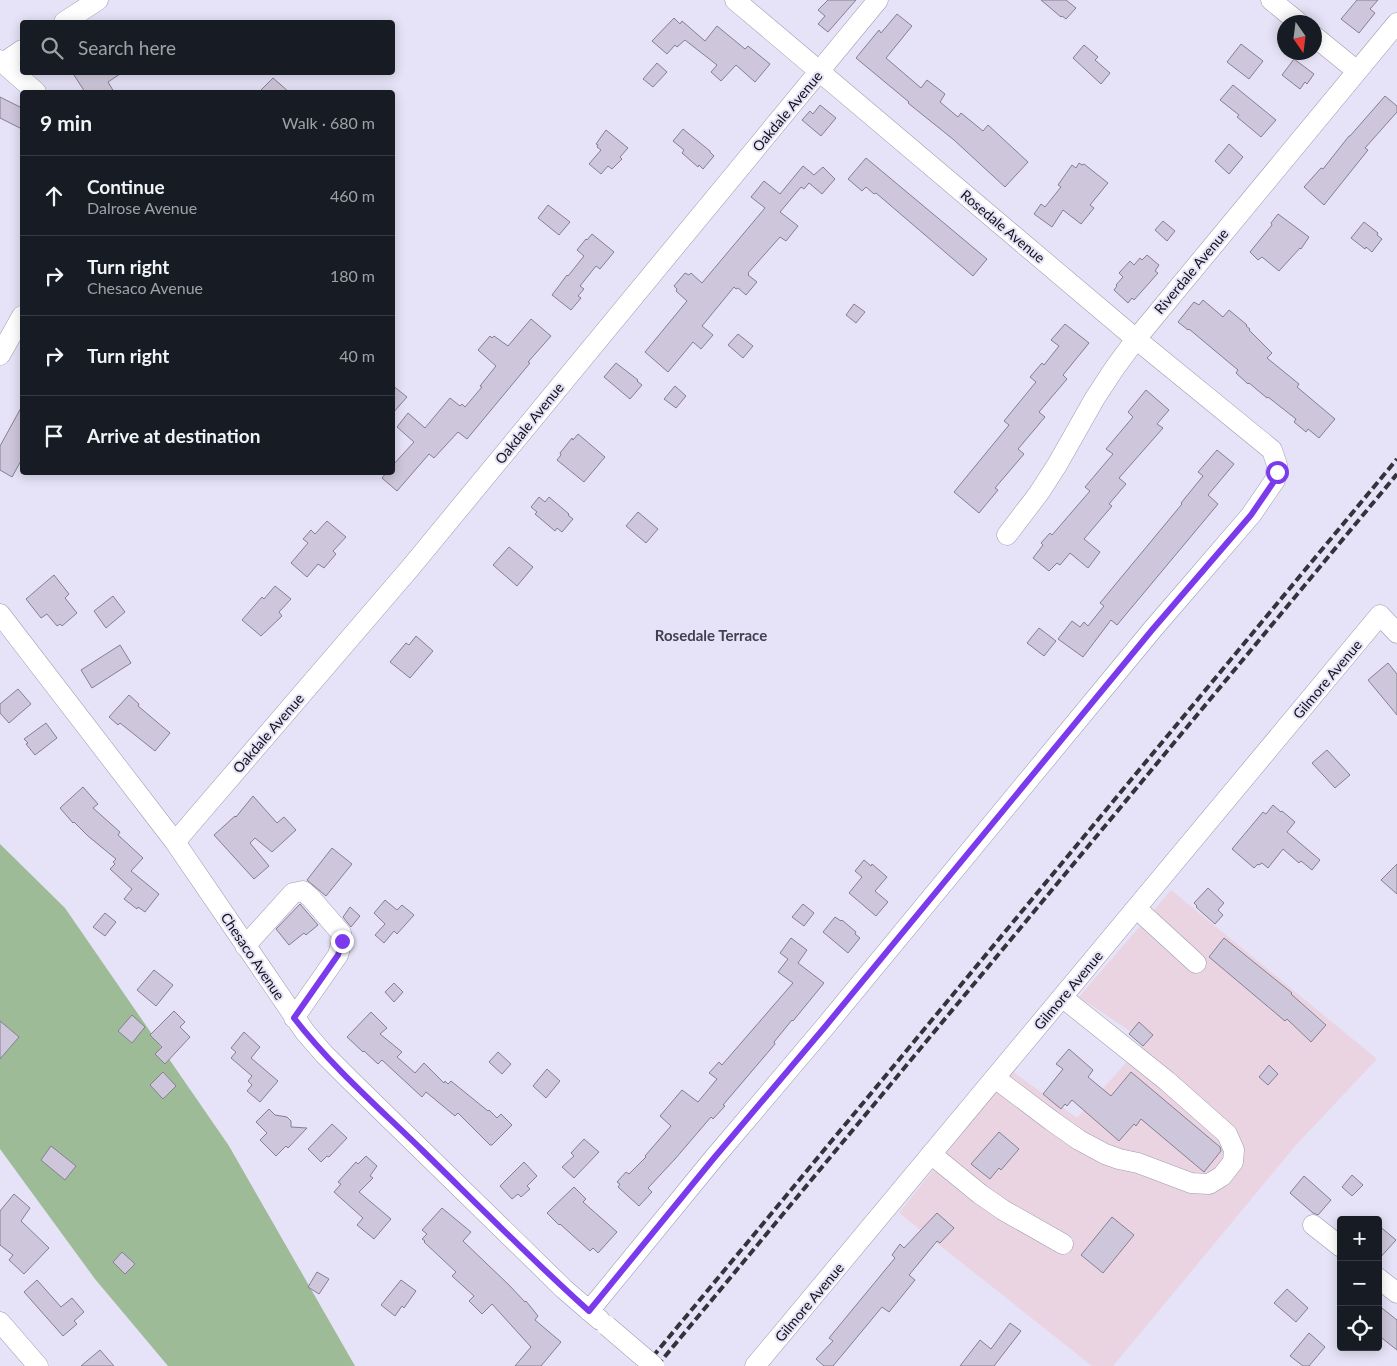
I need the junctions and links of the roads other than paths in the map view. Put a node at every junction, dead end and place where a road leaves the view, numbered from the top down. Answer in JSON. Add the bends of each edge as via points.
{"nodes":[{"id":1,"x":98,"y":0,"type":"edge"},
{"id":2,"x":735,"y":0,"type":"edge"},
{"id":3,"x":878,"y":0,"type":"edge"},
{"id":4,"x":1272,"y":0,"type":"edge"},
{"id":5,"x":1290,"y":15,"type":"edge"},
{"id":6,"x":67,"y":20,"type":"edge"},
{"id":7,"x":1397,"y":23,"type":"edge"},
{"id":8,"x":1322,"y":43,"type":"edge"},
{"id":9,"x":20,"y":51,"type":"edge"},
{"id":10,"x":2,"y":62,"type":"edge"},
{"id":11,"x":820,"y":71,"type":"junction"},
{"id":12,"x":1357,"y":72,"type":"junction"},
{"id":13,"x":34,"y":90,"type":"edge"},
{"id":14,"x":20,"y":320,"type":"edge"},
{"id":15,"x":1136,"y":339,"type":"junction"},
{"id":16,"x":0,"y":355,"type":"edge"},
{"id":17,"x":1007,"y":535,"type":"dead end"},
{"id":18,"x":0,"y":614,"type":"edge"},
{"id":19,"x":1397,"y":633,"type":"edge"},
{"id":20,"x":175,"y":842,"type":"junction"},
{"id":21,"x":1136,"y":908,"type":"junction"},
{"id":22,"x":246,"y":946,"type":"junction"},
{"id":23,"x":1196,"y":964,"type":"dead end"},
{"id":24,"x":1062,"y":997,"type":"junction"},
{"id":25,"x":294,"y":1018,"type":"junction"},
{"id":26,"x":995,"y":1078,"type":"junction"},
{"id":27,"x":932,"y":1154,"type":"junction"},
{"id":28,"x":1313,"y":1225,"type":"dead end"},
{"id":29,"x":1063,"y":1244,"type":"dead end"},
{"id":30,"x":1337,"y":1244,"type":"edge"},
{"id":31,"x":1382,"y":1281,"type":"edge"},
{"id":32,"x":1397,"y":1293,"type":"edge"},
{"id":33,"x":589,"y":1311,"type":"junction"},
{"id":34,"x":0,"y":1322,"type":"edge"},
{"id":35,"x":38,"y":1366,"type":"edge"},
{"id":36,"x":654,"y":1366,"type":"edge"},
{"id":37,"x":755,"y":1366,"type":"edge"}],
"edges":[{"from":1,"to":6,"type":"street"},
{"from":2,"to":11,"type":"street","name":"Rosedale Avenue"},
{"from":3,"to":11,"type":"street","name":"Oakdale Avenue"},
{"from":4,"to":5,"type":"street"},
{"from":7,"to":12,"type":"street","name":"Riverdale Avenue"},
{"from":8,"to":12,"type":"street"},
{"from":9,"to":10,"type":"street"},
{"from":10,"to":13,"type":"street"},
{"from":11,"to":15,"type":"street","name":"Rosedale Avenue"},
{"from":11,"to":20,"type":"street","name":"Oakdale Avenue","via":[[411,567]]},
{"from":12,"to":15,"type":"street","name":"Riverdale Avenue"},
{"from":14,"to":16,"type":"street"},
{"from":15,"to":17,"type":"street","name":"Riverdale Avenue","via":[[1095,398],[1057,465]]},
{"from":15,"to":33,"type":"street","name":"Rosedale Avenue","via":[[1272,450],[1277,465],[1275,480],[1251,515],[1152,630]]},
{"from":18,"to":20,"type":"street","name":"Chesaco Avenue"},
{"from":19,"to":21,"type":"street","name":"Gilmore Avenue","via":[[1380,615]]},
{"from":20,"to":22,"type":"street","name":"Chesaco Avenue"},
{"from":21,"to":23,"type":"street"},
{"from":21,"to":24,"type":"street","name":"Gilmore Avenue"},
{"from":22,"to":25,"type":"street","name":"Chesaco Avenue"},
{"from":22,"to":25,"type":"street","via":[[293,894],[303,891],[341,933],[338,955]]},
{"from":24,"to":26,"type":"street","name":"Gilmore Avenue"},
{"from":24,"to":26,"type":"street","via":[[1227,1134],[1234,1150],[1233,1162],[1222,1176],[1209,1184],[1191,1183],[1105,1154],[1079,1140]]},
{"from":25,"to":33,"type":"street","name":"Chesaco Avenue","via":[[350,1080]]},
{"from":26,"to":27,"type":"street","name":"Gilmore Avenue"},
{"from":27,"to":29,"type":"street","via":[[1003,1210]]},
{"from":27,"to":37,"type":"street","name":"Gilmore Avenue"},
{"from":28,"to":30,"type":"street"},
{"from":31,"to":32,"type":"street"},
{"from":33,"to":36,"type":"street","name":"Chesaco Avenue","bridge":true},
{"from":34,"to":35,"type":"street"}]}
